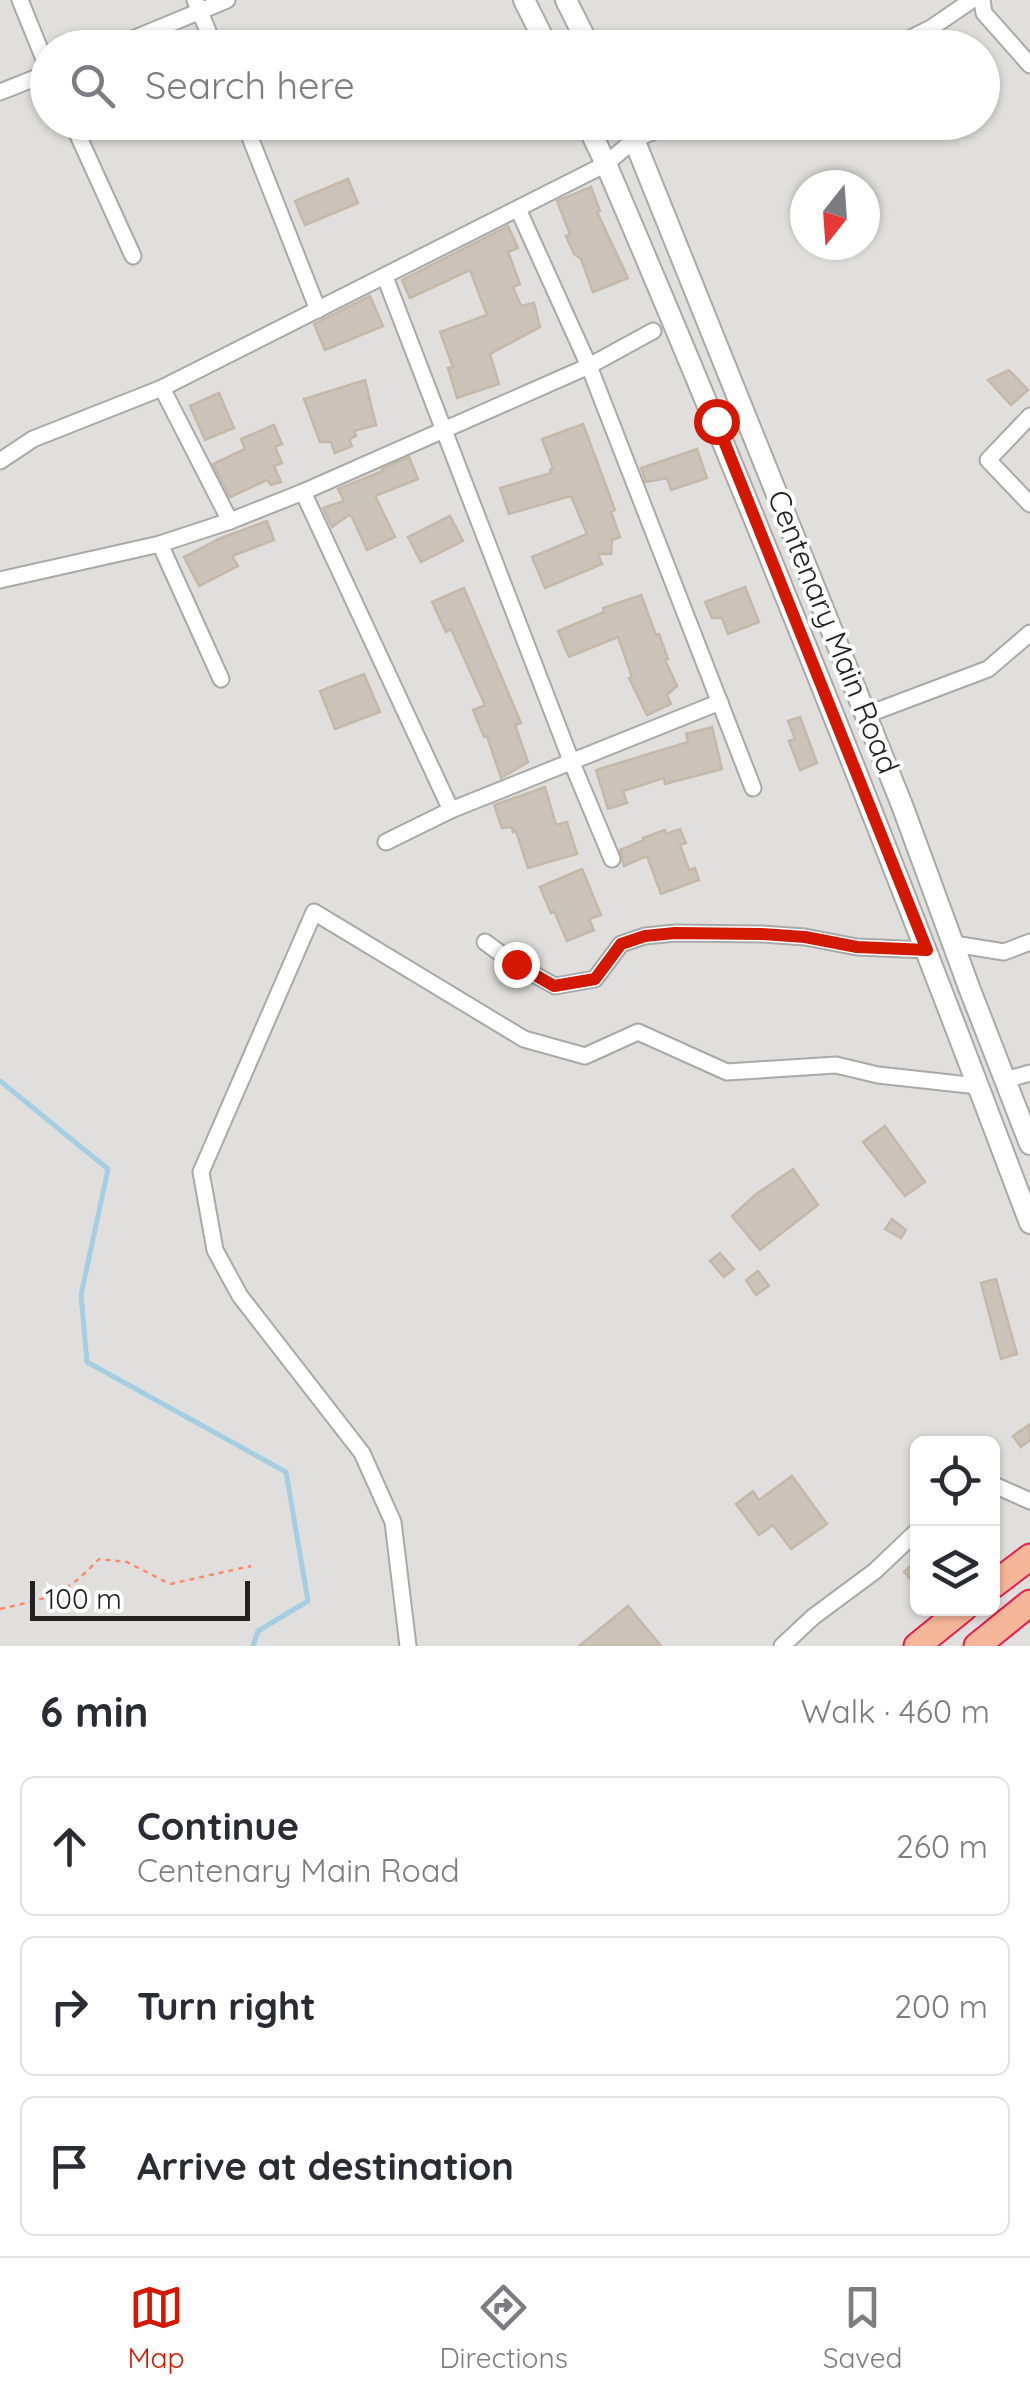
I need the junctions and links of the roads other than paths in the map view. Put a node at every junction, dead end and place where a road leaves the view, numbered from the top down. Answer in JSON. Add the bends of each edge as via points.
{"nodes":[{"id":1,"x":20,"y":0,"type":"edge"},
{"id":2,"x":227,"y":0,"type":"edge"},
{"id":3,"x":524,"y":0,"type":"edge"},
{"id":4,"x":566,"y":0,"type":"edge"},
{"id":5,"x":972,"y":0,"type":"edge"},
{"id":6,"x":982,"y":0,"type":"edge"},
{"id":7,"x":198,"y":6,"type":"edge"},
{"id":8,"x":32,"y":30,"type":"edge"},
{"id":9,"x":148,"y":30,"type":"edge"},
{"id":10,"x":208,"y":30,"type":"edge"},
{"id":11,"x":539,"y":30,"type":"edge"},
{"id":12,"x":581,"y":30,"type":"edge"},
{"id":13,"x":927,"y":30,"type":"edge"},
{"id":14,"x":999,"y":30,"type":"edge"},
{"id":15,"x":1000,"y":31,"type":"edge"},
{"id":16,"x":1030,"y":64,"type":"edge"},
{"id":17,"x":30,"y":79,"type":"edge"},
{"id":18,"x":0,"y":92,"type":"edge"},
{"id":19,"x":80,"y":140,"type":"edge"},
{"id":20,"x":251,"y":140,"type":"edge"},
{"id":21,"x":595,"y":140,"type":"edge"},
{"id":22,"x":624,"y":140,"type":"edge"},
{"id":23,"x":636,"y":140,"type":"edge"},
{"id":24,"x":606,"y":164,"type":"junction"},
{"id":25,"x":518,"y":209,"type":"junction"},
{"id":26,"x":133,"y":256,"type":"dead end"},
{"id":27,"x":385,"y":277,"type":"junction"},
{"id":28,"x":318,"y":310,"type":"junction"},
{"id":29,"x":654,"y":331,"type":"dead end"},
{"id":30,"x":589,"y":366,"type":"junction"},
{"id":31,"x":162,"y":388,"type":"junction"},
{"id":32,"x":1030,"y":416,"type":"edge"},
{"id":33,"x":444,"y":428,"type":"junction"},
{"id":34,"x":0,"y":461,"type":"edge"},
{"id":35,"x":303,"y":492,"type":"junction"},
{"id":36,"x":1030,"y":504,"type":"edge"},
{"id":37,"x":230,"y":521,"type":"junction"},
{"id":38,"x":160,"y":544,"type":"junction"},
{"id":39,"x":0,"y":580,"type":"edge"},
{"id":40,"x":1030,"y":633,"type":"edge"},
{"id":41,"x":221,"y":679,"type":"dead end"},
{"id":42,"x":720,"y":702,"type":"junction"},
{"id":43,"x":866,"y":715,"type":"junction"},
{"id":44,"x":572,"y":763,"type":"junction"},
{"id":45,"x":753,"y":788,"type":"dead end"},
{"id":46,"x":451,"y":810,"type":"junction"},
{"id":47,"x":909,"y":822,"type":"junction"},
{"id":48,"x":881,"y":831,"type":"junction"},
{"id":49,"x":386,"y":842,"type":"dead end"},
{"id":50,"x":612,"y":859,"type":"dead end"},
{"id":51,"x":485,"y":942,"type":"dead end"},
{"id":52,"x":1030,"y":942,"type":"edge"},
{"id":53,"x":954,"y":944,"type":"junction"},
{"id":54,"x":927,"y":950,"type":"junction"},
{"id":55,"x":1030,"y":1072,"type":"edge"},
{"id":56,"x":1006,"y":1080,"type":"junction"},
{"id":57,"x":978,"y":1086,"type":"junction"},
{"id":58,"x":1030,"y":1144,"type":"edge"},
{"id":59,"x":1030,"y":1223,"type":"edge"},
{"id":60,"x":1000,"y":1488,"type":"edge"},
{"id":61,"x":1030,"y":1501,"type":"edge"},
{"id":62,"x":910,"y":1538,"type":"edge"},
{"id":63,"x":1030,"y":1557,"type":"edge"},
{"id":64,"x":1000,"y":1580,"type":"edge"},
{"id":65,"x":1030,"y":1603,"type":"edge"},
{"id":66,"x":954,"y":1616,"type":"edge"},
{"id":67,"x":408,"y":1646,"type":"edge"},
{"id":68,"x":782,"y":1646,"type":"edge"},
{"id":69,"x":916,"y":1646,"type":"edge"},
{"id":70,"x":977,"y":1646,"type":"edge"}],
"edges":[{"from":1,"to":8,"type":"street"},
{"from":2,"to":7,"type":"street"},
{"from":3,"to":11,"type":"street"},
{"from":4,"to":12,"type":"street"},
{"from":5,"to":13,"type":"street"},
{"from":6,"to":14,"type":"street"},
{"from":7,"to":9,"type":"street"},
{"from":7,"to":10,"type":"street"},
{"from":15,"to":16,"type":"street"},
{"from":17,"to":18,"type":"street"},
{"from":19,"to":26,"type":"street"},
{"from":20,"to":28,"type":"street"},
{"from":21,"to":24,"type":"street","name":"Centenary Main Road"},
{"from":22,"to":24,"type":"street"},
{"from":23,"to":43,"type":"street","name":"Centenary Main Road"},
{"from":24,"to":25,"type":"street"},
{"from":24,"to":48,"type":"street","name":"Centenary Main Road"},
{"from":25,"to":27,"type":"street"},
{"from":25,"to":30,"type":"street"},
{"from":27,"to":28,"type":"street"},
{"from":27,"to":33,"type":"street"},
{"from":28,"to":31,"type":"street"},
{"from":29,"to":30,"type":"street"},
{"from":30,"to":33,"type":"street"},
{"from":30,"to":42,"type":"street"},
{"from":31,"to":34,"type":"street","via":[[34,439]]},
{"from":31,"to":37,"type":"street"},
{"from":32,"to":36,"type":"street","via":[[988,460]]},
{"from":33,"to":35,"type":"street"},
{"from":33,"to":44,"type":"street"},
{"from":35,"to":37,"type":"street"},
{"from":35,"to":46,"type":"street"},
{"from":37,"to":38,"type":"street"},
{"from":38,"to":39,"type":"street"},
{"from":38,"to":41,"type":"street"},
{"from":40,"to":43,"type":"street","via":[[988,669]]},
{"from":42,"to":44,"type":"street"},
{"from":42,"to":45,"type":"street"},
{"from":43,"to":47,"type":"street","name":"Centenary Main Road"},
{"from":44,"to":46,"type":"street"},
{"from":44,"to":50,"type":"street"},
{"from":46,"to":49,"type":"street"},
{"from":47,"to":48,"type":"street"},
{"from":47,"to":53,"type":"street","name":"Centenary Main Road"},
{"from":48,"to":54,"type":"street","name":"Centenary Main Road"},
{"from":51,"to":54,"type":"street","via":[[554,986],[595,979],[621,944],[675,933]]},
{"from":52,"to":53,"type":"street","via":[[1004,952]]},
{"from":53,"to":56,"type":"street","name":"Centenary Main Road"},
{"from":54,"to":57,"type":"street","name":"Centenary Main Road"},
{"from":55,"to":56,"type":"street"},
{"from":56,"to":58,"type":"street","name":"Centenary Main Road"},
{"from":57,"to":59,"type":"street","name":"Centenary Main Road"},
{"from":57,"to":67,"type":"street","via":[[836,1065],[727,1072],[638,1032],[584,1056],[524,1039],[314,912],[201,1172],[215,1250],[240,1296],[362,1453],[392,1522]]},
{"from":60,"to":61,"type":"street"},
{"from":62,"to":68,"type":"street"},
{"from":63,"to":64,"type":"highway"},
{"from":65,"to":70,"type":"highway"},
{"from":66,"to":69,"type":"highway"}]}
